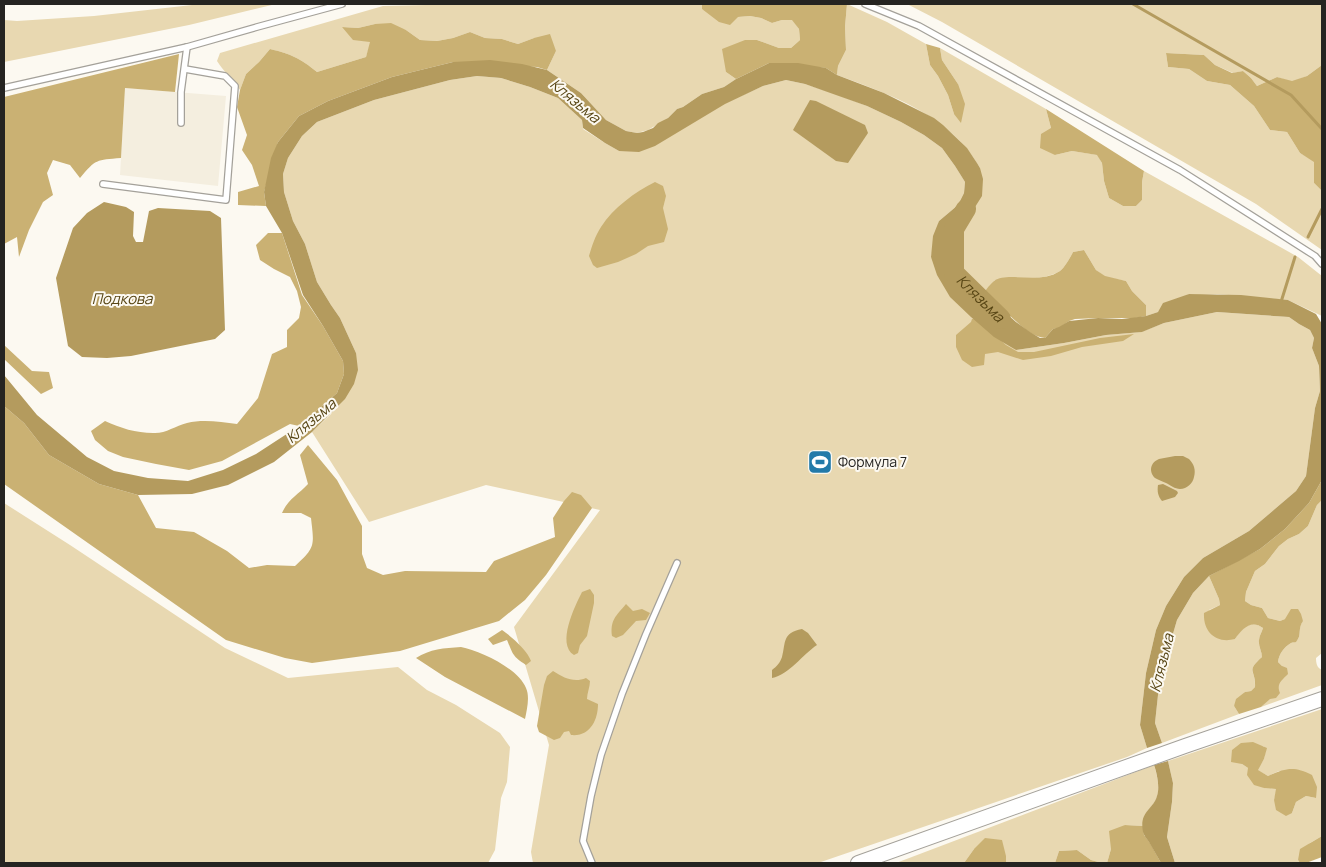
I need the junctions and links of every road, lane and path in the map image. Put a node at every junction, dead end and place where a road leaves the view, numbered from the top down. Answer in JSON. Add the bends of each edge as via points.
{"nodes":[{"id":1,"x":342,"y":4,"type":"edge"},
{"id":2,"x":865,"y":4,"type":"edge"},
{"id":3,"x":187,"y":47,"type":"junction"},
{"id":4,"x":184,"y":69,"type":"junction"},
{"id":5,"x":4,"y":88,"type":"edge"},
{"id":6,"x":181,"y":123,"type":"dead end"},
{"id":7,"x":102,"y":184,"type":"dead end"},
{"id":8,"x":1322,"y":264,"type":"edge"},
{"id":9,"x":677,"y":563,"type":"dead end"},
{"id":10,"x":1322,"y":699,"type":"edge"},
{"id":11,"x":592,"y":863,"type":"edge"},
{"id":12,"x":858,"y":863,"type":"edge"}],
"edges":[{"from":1,"to":3,"type":"lane"},
{"from":2,"to":8,"type":"lane","via":[[919,26],[1180,170],[1315,256]]},
{"from":3,"to":4,"type":"lane"},
{"from":3,"to":5,"type":"lane"},
{"from":4,"to":6,"type":"lane"},
{"from":4,"to":7,"type":"lane","via":[[225,76],[235,86],[226,200]]},
{"from":9,"to":11,"type":"lane","via":[[622,694],[601,755],[583,841]]},
{"from":10,"to":12,"type":"street"}]}
